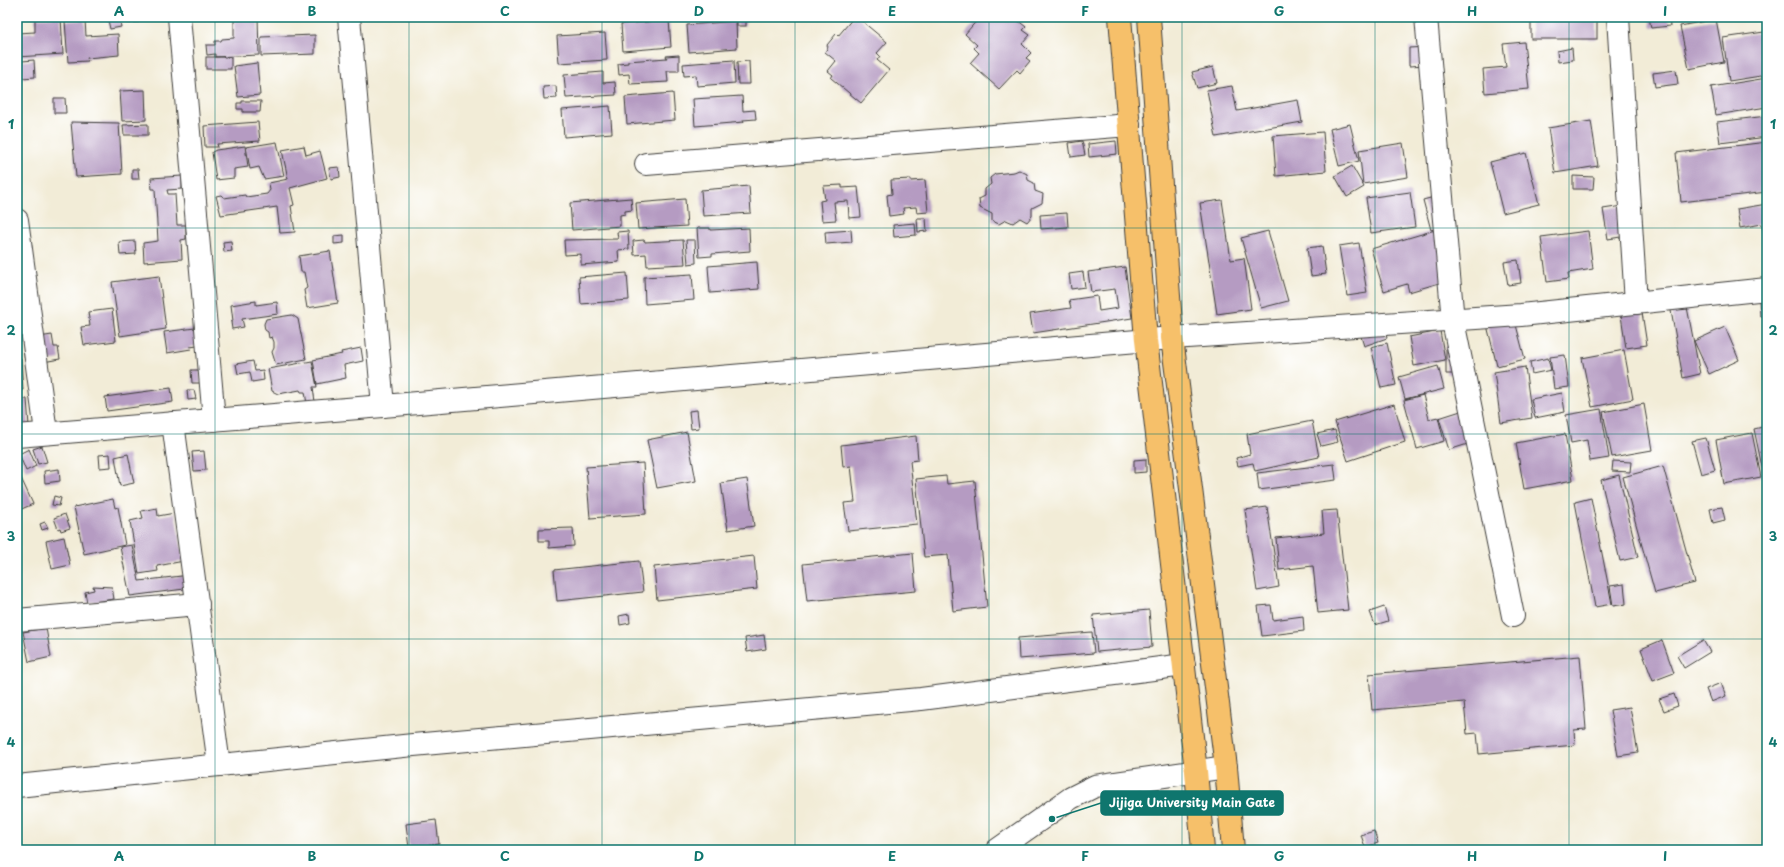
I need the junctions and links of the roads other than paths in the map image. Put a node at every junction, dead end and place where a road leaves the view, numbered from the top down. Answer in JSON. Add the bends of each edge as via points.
{"nodes":[{"id":1,"x":179,"y":17,"type":"edge"},
{"id":2,"x":349,"y":17,"type":"edge"},
{"id":3,"x":1120,"y":17,"type":"edge"},
{"id":4,"x":1149,"y":17,"type":"edge"},
{"id":5,"x":1426,"y":17,"type":"edge"},
{"id":6,"x":1618,"y":17,"type":"edge"},
{"id":7,"x":1129,"y":125,"type":"junction"},
{"id":8,"x":646,"y":164,"type":"dead end"},
{"id":9,"x":17,"y":220,"type":"edge"},
{"id":10,"x":1767,"y":289,"type":"edge"},
{"id":11,"x":1636,"y":303,"type":"junction"},
{"id":12,"x":1453,"y":321,"type":"junction"},
{"id":13,"x":1172,"y":338,"type":"junction"},
{"id":14,"x":1146,"y":340,"type":"junction"},
{"id":15,"x":384,"y":406,"type":"junction"},
{"id":16,"x":214,"y":420,"type":"junction"},
{"id":17,"x":173,"y":423,"type":"junction"},
{"id":18,"x":46,"y":432,"type":"junction"},
{"id":19,"x":17,"y":436,"type":"edge"},
{"id":20,"x":198,"y":604,"type":"junction"},
{"id":21,"x":1513,"y":616,"type":"dead end"},
{"id":22,"x":17,"y":620,"type":"edge"},
{"id":23,"x":1184,"y":665,"type":"junction"},
{"id":24,"x":219,"y":765,"type":"junction"},
{"id":25,"x":1226,"y":767,"type":"junction"},
{"id":26,"x":1196,"y":771,"type":"junction"},
{"id":27,"x":17,"y":786,"type":"edge"},
{"id":28,"x":997,"y":850,"type":"edge"},
{"id":29,"x":1203,"y":850,"type":"edge"},
{"id":30,"x":1233,"y":850,"type":"edge"}],
"edges":[{"from":1,"to":16,"type":"street"},
{"from":2,"to":15,"type":"street"},
{"from":3,"to":7,"type":"main road"},
{"from":4,"to":13,"type":"main road"},
{"from":5,"to":12,"type":"street"},
{"from":6,"to":11,"type":"street"},
{"from":7,"to":8,"type":"street"},
{"from":7,"to":14,"type":"main road"},
{"from":9,"to":18,"type":"street"},
{"from":10,"to":11,"type":"street"},
{"from":11,"to":12,"type":"street"},
{"from":12,"to":13,"type":"street"},
{"from":12,"to":21,"type":"street"},
{"from":13,"to":14,"type":"street"},
{"from":13,"to":25,"type":"main road"},
{"from":14,"to":15,"type":"street"},
{"from":14,"to":23,"type":"main road"},
{"from":15,"to":16,"type":"street"},
{"from":16,"to":17,"type":"street"},
{"from":17,"to":18,"type":"street"},
{"from":17,"to":20,"type":"street"},
{"from":18,"to":19,"type":"street"},
{"from":20,"to":22,"type":"street"},
{"from":20,"to":24,"type":"street"},
{"from":23,"to":24,"type":"street","via":[[921,699]]},
{"from":23,"to":26,"type":"main road"},
{"from":24,"to":27,"type":"street"},
{"from":25,"to":26,"type":"street"},
{"from":25,"to":30,"type":"main road"},
{"from":26,"to":28,"type":"street","via":[[1095,786],[1071,798]]},
{"from":26,"to":29,"type":"main road"}]}
